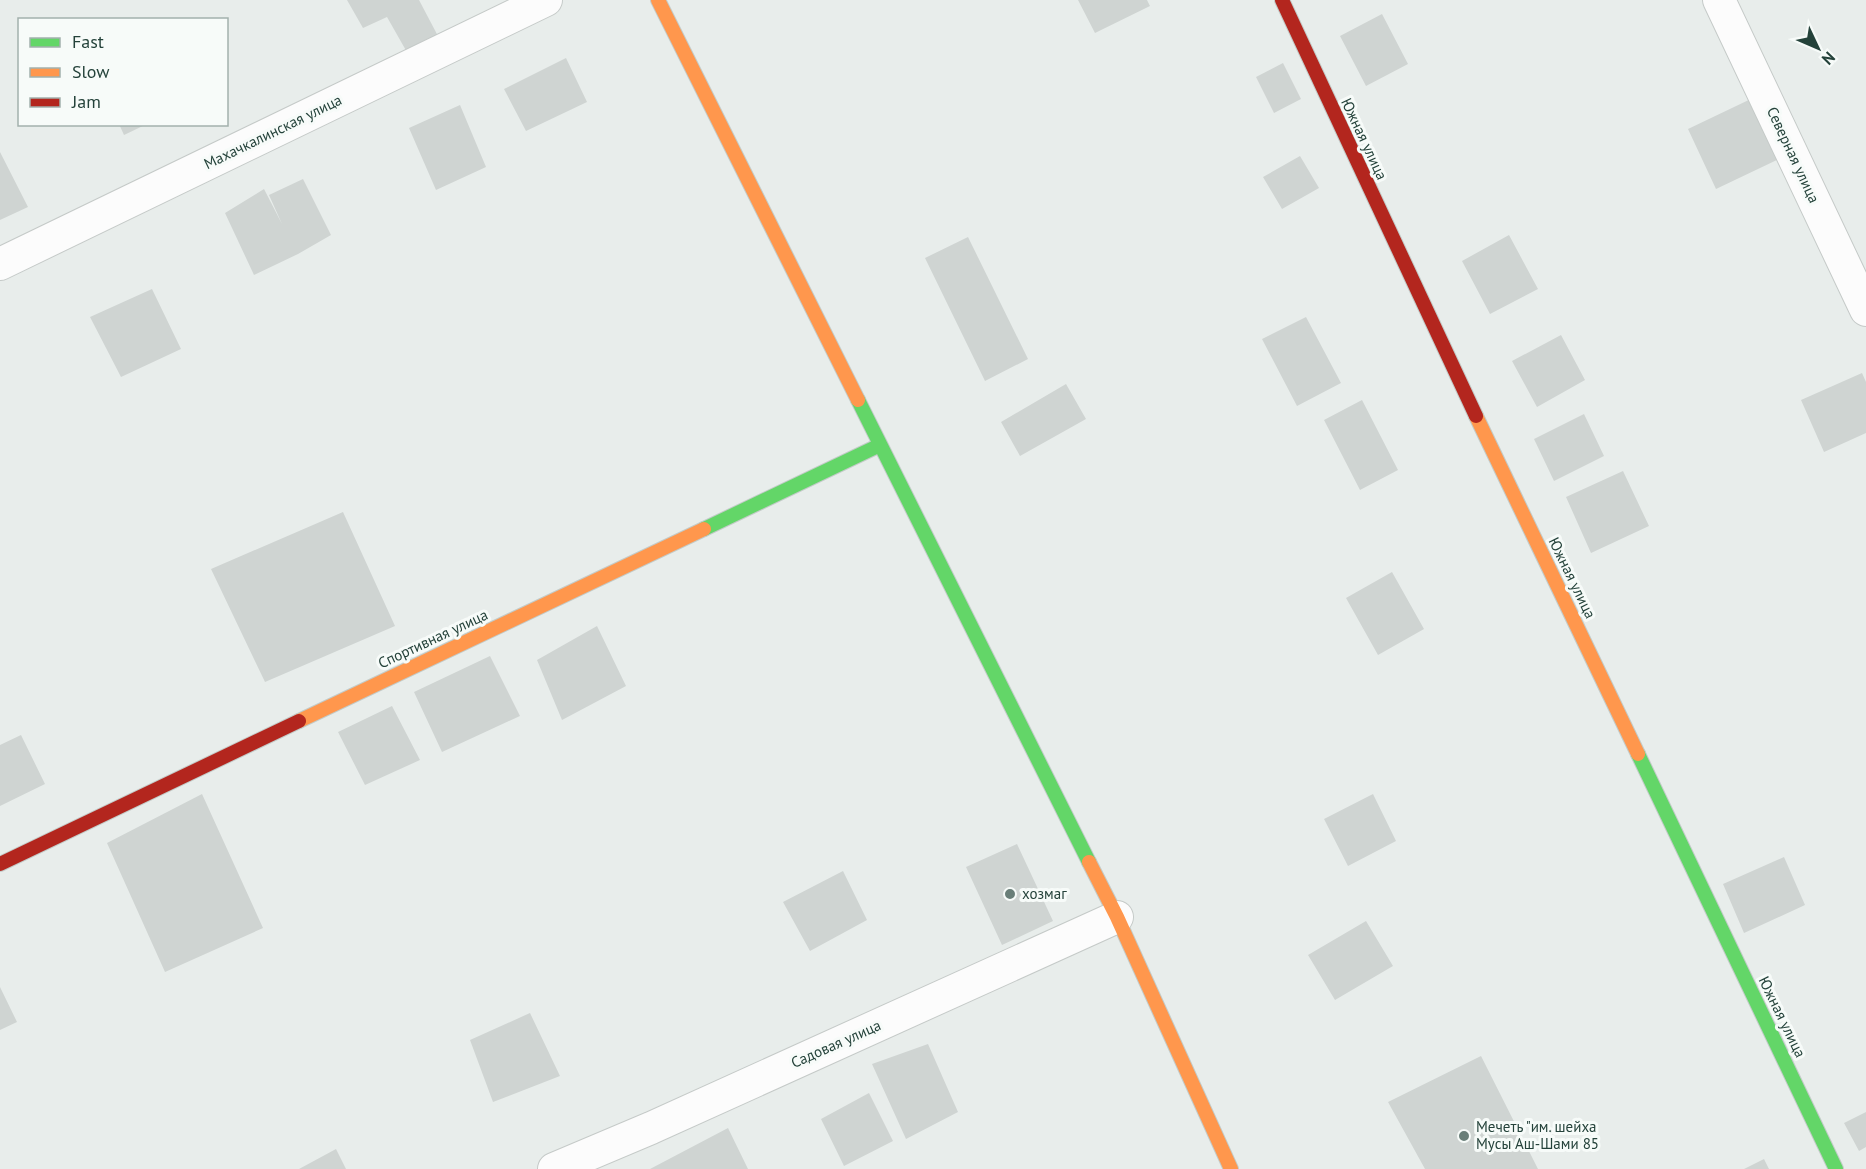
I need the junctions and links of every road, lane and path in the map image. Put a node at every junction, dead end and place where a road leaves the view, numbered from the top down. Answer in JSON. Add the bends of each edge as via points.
{"nodes":[{"id":1,"x":546,"y":0,"type":"edge"},
{"id":2,"x":658,"y":0,"type":"edge"},
{"id":3,"x":1282,"y":0,"type":"edge"},
{"id":4,"x":1719,"y":0,"type":"edge"},
{"id":5,"x":509,"y":8,"type":"edge"},
{"id":6,"x":0,"y":264,"type":"edge"},
{"id":7,"x":1866,"y":310,"type":"edge"},
{"id":8,"x":880,"y":445,"type":"junction"},
{"id":9,"x":0,"y":864,"type":"edge"},
{"id":10,"x":1117,"y":917,"type":"junction"},
{"id":11,"x":554,"y":1169,"type":"edge"},
{"id":12,"x":1232,"y":1169,"type":"edge"},
{"id":13,"x":1836,"y":1169,"type":"edge"}],
"edges":[{"from":1,"to":5,"type":"street","name":"Махачкалинская улица"},
{"from":2,"to":8,"type":"street"},
{"from":3,"to":13,"type":"street","name":"Южная улица"},
{"from":4,"to":7,"type":"street","name":"Северная улица"},
{"from":5,"to":6,"type":"street","name":"Махачкалинская улица"},
{"from":8,"to":9,"type":"street","name":"Спортивная улица"},
{"from":8,"to":10,"type":"street"},
{"from":10,"to":11,"type":"street","name":"Садовая улица"},
{"from":10,"to":12,"type":"street"}]}
